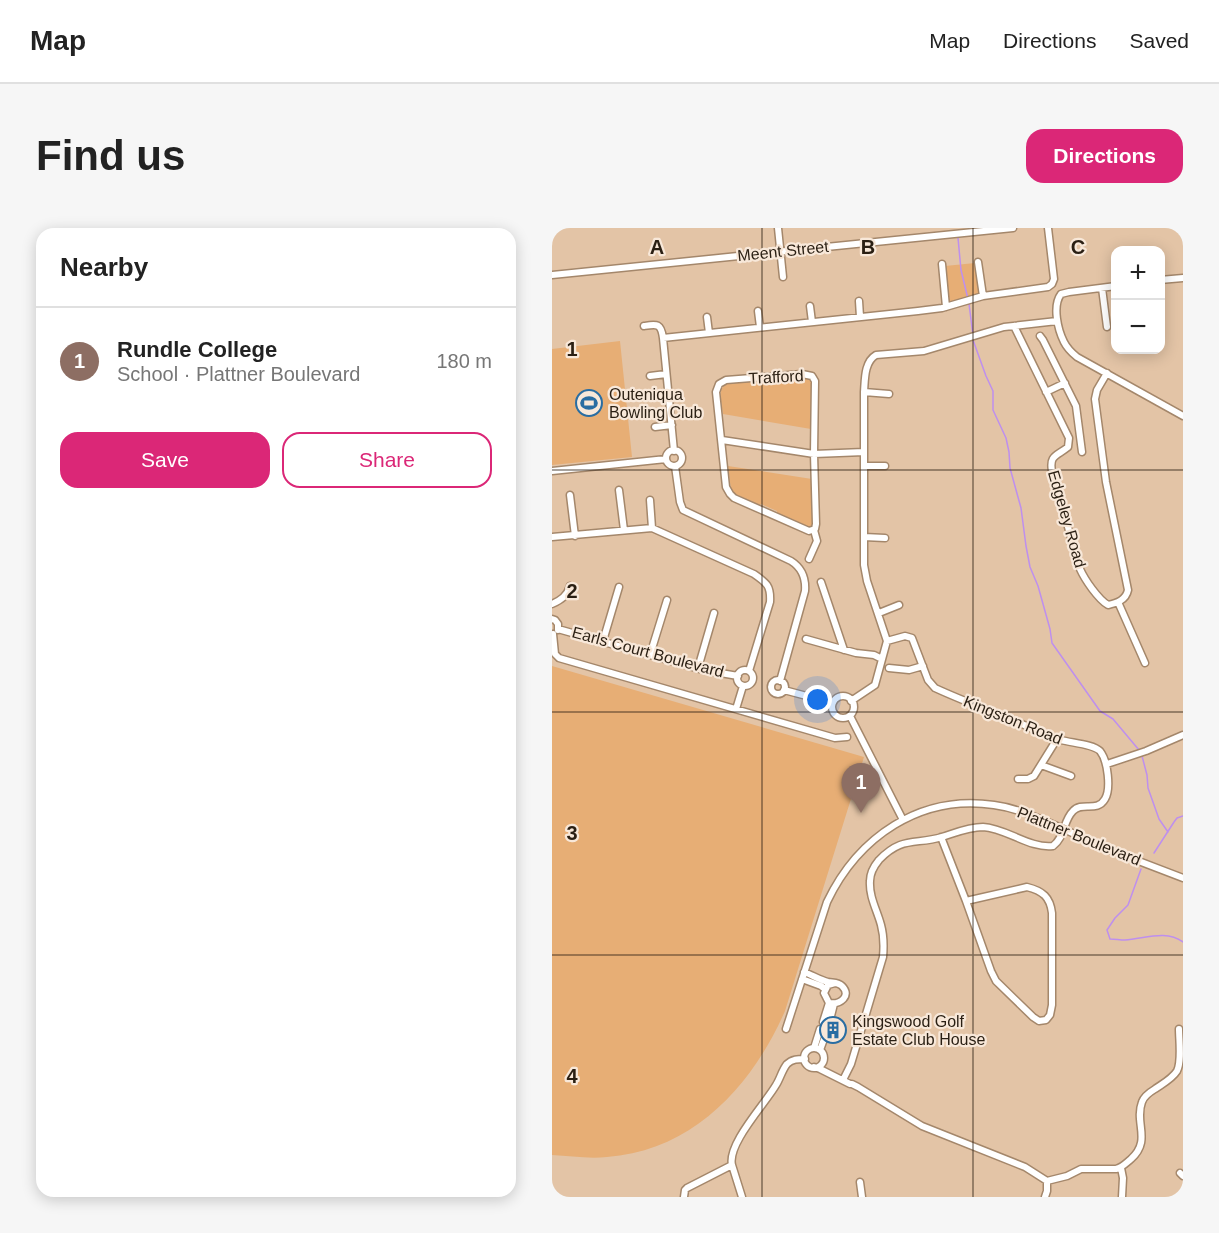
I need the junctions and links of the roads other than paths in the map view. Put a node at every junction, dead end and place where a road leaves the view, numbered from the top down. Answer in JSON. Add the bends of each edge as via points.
{"nodes":[{"id":1,"x":778,"y":228,"type":"edge"},
{"id":2,"x":1013,"y":228,"type":"edge"},
{"id":3,"x":1048,"y":228,"type":"edge"},
{"id":4,"x":780,"y":251,"type":"junction"},
{"id":5,"x":978,"y":262,"type":"dead end"},
{"id":6,"x":942,"y":264,"type":"dead end"},
{"id":7,"x":552,"y":275,"type":"edge"},
{"id":8,"x":783,"y":277,"type":"dead end"},
{"id":9,"x":1183,"y":278,"type":"edge"},
{"id":10,"x":1165,"y":280,"type":"edge"},
{"id":11,"x":1111,"y":287,"type":"edge"},
{"id":12,"x":1102,"y":288,"type":"junction"},
{"id":13,"x":983,"y":296,"type":"junction"},
{"id":14,"x":859,"y":301,"type":"dead end"},
{"id":15,"x":810,"y":306,"type":"dead end"},
{"id":16,"x":946,"y":307,"type":"junction"},
{"id":17,"x":759,"y":311,"type":"dead end"},
{"id":18,"x":707,"y":317,"type":"dead end"},
{"id":19,"x":860,"y":317,"type":"junction"},
{"id":20,"x":1058,"y":321,"type":"junction"},
{"id":21,"x":812,"y":322,"type":"junction"},
{"id":22,"x":644,"y":326,"type":"dead end"},
{"id":23,"x":1014,"y":326,"type":"junction"},
{"id":24,"x":760,"y":327,"type":"junction"},
{"id":25,"x":1107,"y":327,"type":"dead end"},
{"id":26,"x":709,"y":333,"type":"junction"},
{"id":27,"x":1040,"y":336,"type":"dead end"},
{"id":28,"x":663,"y":338,"type":"junction"},
{"id":29,"x":1107,"y":373,"type":"junction"},
{"id":30,"x":666,"y":374,"type":"junction"},
{"id":31,"x":650,"y":376,"type":"dead end"},
{"id":32,"x":1065,"y":383,"type":"junction"},
{"id":33,"x":864,"y":392,"type":"junction"},
{"id":34,"x":1046,"y":392,"type":"junction"},
{"id":35,"x":889,"y":394,"type":"dead end"},
{"id":36,"x":1183,"y":416,"type":"edge"},
{"id":37,"x":672,"y":425,"type":"junction"},
{"id":38,"x":655,"y":427,"type":"dead end"},
{"id":39,"x":722,"y":440,"type":"junction"},
{"id":40,"x":674,"y":451,"type":"junction"},
{"id":41,"x":864,"y":452,"type":"junction"},
{"id":42,"x":1082,"y":452,"type":"dead end"},
{"id":43,"x":814,"y":454,"type":"junction"},
{"id":44,"x":666,"y":459,"type":"junction"},
{"id":45,"x":675,"y":466,"type":"junction"},
{"id":46,"x":864,"y":466,"type":"junction"},
{"id":47,"x":885,"y":466,"type":"dead end"},
{"id":48,"x":552,"y":471,"type":"edge"},
{"id":49,"x":619,"y":490,"type":"dead end"},
{"id":50,"x":570,"y":495,"type":"dead end"},
{"id":51,"x":650,"y":500,"type":"dead end"},
{"id":52,"x":652,"y":528,"type":"junction"},
{"id":53,"x":624,"y":530,"type":"junction"},
{"id":54,"x":814,"y":530,"type":"junction"},
{"id":55,"x":575,"y":536,"type":"junction"},
{"id":56,"x":552,"y":537,"type":"edge"},
{"id":57,"x":864,"y":537,"type":"junction"},
{"id":58,"x":885,"y":538,"type":"dead end"},
{"id":59,"x":809,"y":559,"type":"dead end"},
{"id":60,"x":821,"y":582,"type":"dead end"},
{"id":61,"x":570,"y":586,"type":"dead end"},
{"id":62,"x":619,"y":586,"type":"dead end"},
{"id":63,"x":667,"y":600,"type":"dead end"},
{"id":64,"x":1118,"y":602,"type":"junction"},
{"id":65,"x":552,"y":604,"type":"edge"},
{"id":66,"x":899,"y":605,"type":"dead end"},
{"id":67,"x":714,"y":613,"type":"dead end"},
{"id":68,"x":879,"y":613,"type":"junction"},
{"id":69,"x":552,"y":619,"type":"edge"},
{"id":70,"x":555,"y":632,"type":"edge"},
{"id":71,"x":807,"y":639,"type":"dead end"},
{"id":72,"x":603,"y":641,"type":"junction"},
{"id":73,"x":887,"y":641,"type":"junction"},
{"id":74,"x":844,"y":650,"type":"junction"},
{"id":75,"x":650,"y":655,"type":"junction"},
{"id":76,"x":882,"y":658,"type":"junction"},
{"id":77,"x":1144,"y":663,"type":"dead end"},
{"id":78,"x":923,"y":666,"type":"junction"},
{"id":79,"x":698,"y":668,"type":"junction"},
{"id":80,"x":889,"y":668,"type":"dead end"},
{"id":81,"x":749,"y":671,"type":"junction"},
{"id":82,"x":738,"y":676,"type":"junction"},
{"id":83,"x":780,"y":681,"type":"junction"},
{"id":84,"x":743,"y":686,"type":"junction"},
{"id":85,"x":784,"y":690,"type":"junction"},
{"id":86,"x":851,"y":701,"type":"junction"},
{"id":87,"x":833,"y":704,"type":"junction"},
{"id":88,"x":736,"y":709,"type":"junction"},
{"id":89,"x":850,"y":716,"type":"junction"},
{"id":90,"x":1183,"y":735,"type":"edge"},
{"id":91,"x":847,"y":737,"type":"dead end"},
{"id":92,"x":1057,"y":739,"type":"junction"},
{"id":93,"x":1107,"y":764,"type":"junction"},
{"id":94,"x":1041,"y":765,"type":"junction"},
{"id":95,"x":1071,"y":776,"type":"dead end"},
{"id":96,"x":1018,"y":779,"type":"dead end"},
{"id":97,"x":903,"y":820,"type":"junction"},
{"id":98,"x":941,"y":837,"type":"junction"},
{"id":99,"x":1183,"y":878,"type":"edge"},
{"id":100,"x":966,"y":901,"type":"junction"},
{"id":101,"x":803,"y":976,"type":"junction"},
{"id":102,"x":835,"y":983,"type":"junction"},
{"id":103,"x":825,"y":989,"type":"junction"},
{"id":104,"x":831,"y":1003,"type":"junction"},
{"id":105,"x":786,"y":1029,"type":"dead end"},
{"id":106,"x":1179,"y":1029,"type":"dead end"},
{"id":107,"x":817,"y":1049,"type":"junction"},
{"id":108,"x":805,"y":1059,"type":"junction"},
{"id":109,"x":822,"y":1063,"type":"junction"},
{"id":110,"x":814,"y":1067,"type":"junction"},
{"id":111,"x":843,"y":1079,"type":"junction"},
{"id":112,"x":732,"y":1165,"type":"junction"},
{"id":113,"x":1121,"y":1168,"type":"junction"},
{"id":114,"x":1047,"y":1181,"type":"junction"},
{"id":115,"x":860,"y":1182,"type":"dead end"},
{"id":116,"x":684,"y":1197,"type":"edge"},
{"id":117,"x":742,"y":1197,"type":"edge"},
{"id":118,"x":862,"y":1197,"type":"edge"},
{"id":119,"x":1045,"y":1197,"type":"edge"},
{"id":120,"x":1122,"y":1197,"type":"edge"}],
"edges":[{"from":1,"to":4,"type":"street"},
{"from":2,"to":4,"type":"street","name":"Meent Street"},
{"from":3,"to":13,"type":"street","via":[[1052,284]]},
{"from":4,"to":7,"type":"street","name":"Meent Street"},
{"from":4,"to":8,"type":"street"},
{"from":5,"to":13,"type":"street"},
{"from":6,"to":16,"type":"street"},
{"from":9,"to":10,"type":"street"},
{"from":11,"to":12,"type":"street"},
{"from":12,"to":20,"type":"street","via":[[1061,294],[1057,299]]},
{"from":12,"to":25,"type":"street"},
{"from":13,"to":16,"type":"street"},
{"from":14,"to":19,"type":"street"},
{"from":15,"to":21,"type":"street"},
{"from":16,"to":19,"type":"street"},
{"from":17,"to":24,"type":"street"},
{"from":18,"to":26,"type":"street"},
{"from":19,"to":21,"type":"street"},
{"from":20,"to":23,"type":"street"},
{"from":20,"to":29,"type":"street","via":[[1069,350]]},
{"from":21,"to":24,"type":"street"},
{"from":22,"to":28,"type":"street","via":[[659,326]]},
{"from":23,"to":33,"type":"street","via":[[924,351],[872,356]]},
{"from":23,"to":34,"type":"street","name":"Edgeley Road"},
{"from":24,"to":26,"type":"street"},
{"from":26,"to":28,"type":"street"},
{"from":27,"to":32,"type":"street"},
{"from":28,"to":30,"type":"street"},
{"from":29,"to":36,"type":"street"},
{"from":29,"to":64,"type":"street","via":[[1095,399],[1106,482],[1128,590]]},
{"from":30,"to":31,"type":"street"},
{"from":30,"to":37,"type":"street"},
{"from":32,"to":34,"type":"street"},
{"from":32,"to":42,"type":"street","via":[[1076,406]]},
{"from":33,"to":35,"type":"street"},
{"from":33,"to":41,"type":"street"},
{"from":34,"to":64,"type":"street","name":"Edgeley Road","via":[[1069,440],[1068,447],[1054,456],[1051,465],[1078,564],[1104,603]]},
{"from":37,"to":38,"type":"street"},
{"from":37,"to":40,"type":"street"},
{"from":39,"to":43,"type":"street"},
{"from":39,"to":43,"type":"street","name":"Trafford","via":[[719,384],[726,380],[808,374],[815,381]]},
{"from":39,"to":54,"type":"street","name":"Trafford","via":[[726,487],[734,498],[804,530]]},
{"from":40,"to":44,"type":"street"},
{"from":40,"to":45,"type":"street","via":[[681,457]]},
{"from":41,"to":43,"type":"street"},
{"from":41,"to":46,"type":"street"},
{"from":43,"to":54,"type":"street","name":"Trafford"},
{"from":44,"to":45,"type":"street"},
{"from":44,"to":48,"type":"street"},
{"from":45,"to":83,"type":"street","via":[[683,510],[791,561],[805,577],[805,591]]},
{"from":46,"to":47,"type":"street"},
{"from":46,"to":57,"type":"street"},
{"from":49,"to":53,"type":"street"},
{"from":50,"to":55,"type":"street"},
{"from":51,"to":52,"type":"street"},
{"from":52,"to":53,"type":"street"},
{"from":52,"to":81,"type":"street","via":[[766,583],[770,602]]},
{"from":53,"to":55,"type":"street"},
{"from":54,"to":59,"type":"street","via":[[817,541]]},
{"from":55,"to":56,"type":"street"},
{"from":57,"to":58,"type":"street"},
{"from":57,"to":68,"type":"street","via":[[865,572]]},
{"from":60,"to":74,"type":"street"},
{"from":61,"to":65,"type":"street","via":[[562,599]]},
{"from":62,"to":72,"type":"street"},
{"from":63,"to":75,"type":"street"},
{"from":64,"to":77,"type":"street"},
{"from":66,"to":68,"type":"street"},
{"from":67,"to":79,"type":"street"},
{"from":68,"to":73,"type":"street"},
{"from":69,"to":70,"type":"street","via":[[557,621]]},
{"from":70,"to":72,"type":"street","name":"Earls Court Boulevard"},
{"from":70,"to":88,"type":"street","via":[[555,654],[559,658]]},
{"from":71,"to":74,"type":"street"},
{"from":72,"to":75,"type":"street","name":"Earls Court Boulevard"},
{"from":73,"to":76,"type":"street"},
{"from":73,"to":78,"type":"street","name":"Kingston Road","via":[[912,638]]},
{"from":74,"to":76,"type":"street"},
{"from":75,"to":79,"type":"street","name":"Earls Court Boulevard"},
{"from":76,"to":86,"type":"street","via":[[875,685]]},
{"from":78,"to":80,"type":"street","via":[[909,670]]},
{"from":78,"to":92,"type":"street","name":"Kingston Road","via":[[935,687]]},
{"from":79,"to":82,"type":"street","name":"Earls Court Boulevard"},
{"from":81,"to":82,"type":"street"},
{"from":81,"to":84,"type":"street","via":[[753,680]]},
{"from":82,"to":84,"type":"street"},
{"from":83,"to":85,"type":"street"},
{"from":83,"to":85,"type":"street","via":[[774,682],[771,690],[779,694]]},
{"from":84,"to":88,"type":"street"},
{"from":85,"to":87,"type":"street"},
{"from":86,"to":87,"type":"street","via":[[843,697]]},
{"from":86,"to":89,"type":"street","via":[[854,707]]},
{"from":87,"to":89,"type":"street","via":[[836,716]]},
{"from":88,"to":91,"type":"street","via":[[835,738]]},
{"from":89,"to":97,"type":"street"},
{"from":90,"to":93,"type":"street"},
{"from":92,"to":93,"type":"street","name":"Kingston Road","via":[[1099,750]]},
{"from":92,"to":94,"type":"street"},
{"from":93,"to":98,"type":"street","via":[[1107,798],[1096,807],[1081,806],[1071,812],[1053,846],[983,827]]},
{"from":94,"to":95,"type":"street"},
{"from":94,"to":96,"type":"street","via":[[1034,776]]},
{"from":97,"to":99,"type":"street","name":"Plattner Boulevard","bridge":true,"via":[[958,803],[995,805],[1017,810]]},
{"from":97,"to":101,"type":"street","name":"Plattner Boulevard","via":[[866,846],[837,881]]},
{"from":98,"to":100,"type":"street"},
{"from":98,"to":111,"type":"street","via":[[903,843],[882,857],[872,870],[871,895],[882,927],[884,957]]},
{"from":100,"to":100,"type":"street","via":[[996,981],[1039,1021],[1046,1020],[1052,1005],[1049,900],[1027,887]]},
{"from":101,"to":102,"type":"street"},
{"from":101,"to":103,"type":"street"},
{"from":101,"to":105,"type":"street","name":"Plattner Boulevard"},
{"from":102,"to":103,"type":"street"},
{"from":102,"to":104,"type":"street","via":[[843,987],[845,996]]},
{"from":103,"to":104,"type":"street"},
{"from":104,"to":107,"type":"street"},
{"from":106,"to":113,"type":"street","via":[[1177,1071],[1142,1101],[1141,1147]]},
{"from":107,"to":108,"type":"street","via":[[808,1050]]},
{"from":107,"to":109,"type":"street","via":[[824,1056]]},
{"from":108,"to":110,"type":"street"},
{"from":108,"to":112,"type":"street","via":[[787,1065],[747,1125],[732,1154]]},
{"from":109,"to":110,"type":"street"},
{"from":109,"to":111,"type":"street"},
{"from":110,"to":111,"type":"street"},
{"from":111,"to":114,"type":"street","via":[[922,1126],[1025,1167]]},
{"from":112,"to":116,"type":"street","via":[[687,1188]]},
{"from":112,"to":117,"type":"street"},
{"from":113,"to":114,"type":"street","via":[[1081,1169]]},
{"from":113,"to":120,"type":"street"},
{"from":114,"to":119,"type":"street"},
{"from":115,"to":118,"type":"street"}]}
